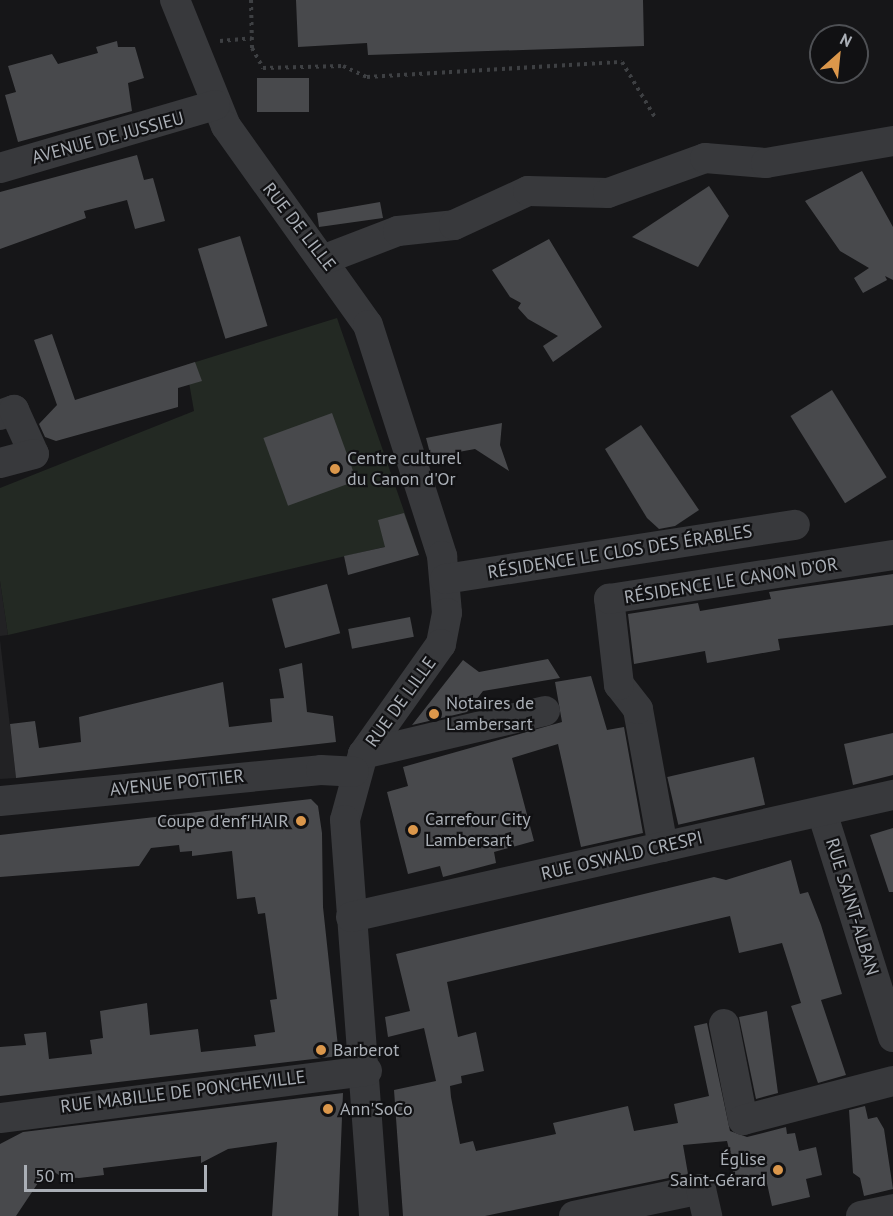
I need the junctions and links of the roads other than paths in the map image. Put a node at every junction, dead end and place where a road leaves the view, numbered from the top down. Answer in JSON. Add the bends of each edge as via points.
{"nodes":[{"id":1,"x":175,"y":0,"type":"edge"},
{"id":2,"x":215,"y":105,"type":"junction"},
{"id":3,"x":893,"y":141,"type":"edge"},
{"id":4,"x":0,"y":168,"type":"edge"},
{"id":5,"x":325,"y":258,"type":"junction"},
{"id":6,"x":0,"y":415,"type":"edge"},
{"id":7,"x":0,"y":462,"type":"edge"},
{"id":8,"x":795,"y":525,"type":"dead end"},
{"id":9,"x":893,"y":555,"type":"edge"},
{"id":10,"x":446,"y":579,"type":"junction"},
{"id":11,"x":545,"y":711,"type":"dead end"},
{"id":12,"x":359,"y":763,"type":"junction"},
{"id":13,"x":893,"y":795,"type":"edge"},
{"id":14,"x":0,"y":801,"type":"edge"},
{"id":15,"x":822,"y":812,"type":"junction"},
{"id":16,"x":663,"y":847,"type":"junction"},
{"id":17,"x":351,"y":916,"type":"junction"},
{"id":18,"x":724,"y":1024,"type":"dead end"},
{"id":19,"x":893,"y":1037,"type":"edge"},
{"id":20,"x":367,"y":1071,"type":"junction"},
{"id":21,"x":893,"y":1081,"type":"edge"},
{"id":22,"x":0,"y":1118,"type":"edge"},
{"id":23,"x":704,"y":1202,"type":"edge"},
{"id":24,"x":893,"y":1209,"type":"edge"},
{"id":25,"x":374,"y":1216,"type":"edge"},
{"id":26,"x":574,"y":1216,"type":"edge"},
{"id":27,"x":861,"y":1216,"type":"edge"}],
"edges":[{"from":1,"to":2,"type":"street","name":"RUE DE LILLE"},
{"from":2,"to":4,"type":"street","name":"AVENUE DE JUSSIEU"},
{"from":2,"to":5,"type":"street","name":"RUE DE LILLE","via":[[256,171]]},
{"from":3,"to":5,"type":"street","via":[[766,162],[705,158],[608,194],[528,192],[454,225],[398,231]]},
{"from":5,"to":10,"type":"street","name":"RUE DE LILLE","via":[[379,349],[429,504]]},
{"from":6,"to":7,"type":"street","via":[[14,410],[34,454]]},
{"from":8,"to":10,"type":"street","name":"RÉSIDENCE LE CLOS DES ÉRABLES"},
{"from":9,"to":16,"type":"street","name":"RÉSIDENCE LE CANON D'OR","via":[[609,600],[620,685],[638,709]]},
{"from":10,"to":12,"type":"street","name":"RUE DE LILLE","via":[[441,644]]},
{"from":11,"to":12,"type":"street","name":"AVENUE POTTIER"},
{"from":12,"to":14,"type":"street","name":"AVENUE POTTIER"},
{"from":12,"to":17,"type":"street","name":"RUE DE LILLE","via":[[345,820]]},
{"from":13,"to":15,"type":"street","name":"RUE OSWALD CRESPI"},
{"from":15,"to":16,"type":"street","name":"RUE OSWALD CRESPI"},
{"from":15,"to":19,"type":"street","name":"RUE SAINT-ALBAN"},
{"from":16,"to":17,"type":"street","name":"RUE OSWALD CRESPI"},
{"from":17,"to":20,"type":"street","name":"RUE DE LILLE"},
{"from":18,"to":21,"type":"street","via":[[743,1120]]},
{"from":20,"to":22,"type":"street","name":"RUE MABILLE DE PONCHEVILLE"},
{"from":20,"to":25,"type":"street","name":"RUE DE LILLE"},
{"from":23,"to":26,"type":"street"},
{"from":24,"to":27,"type":"street"}]}
